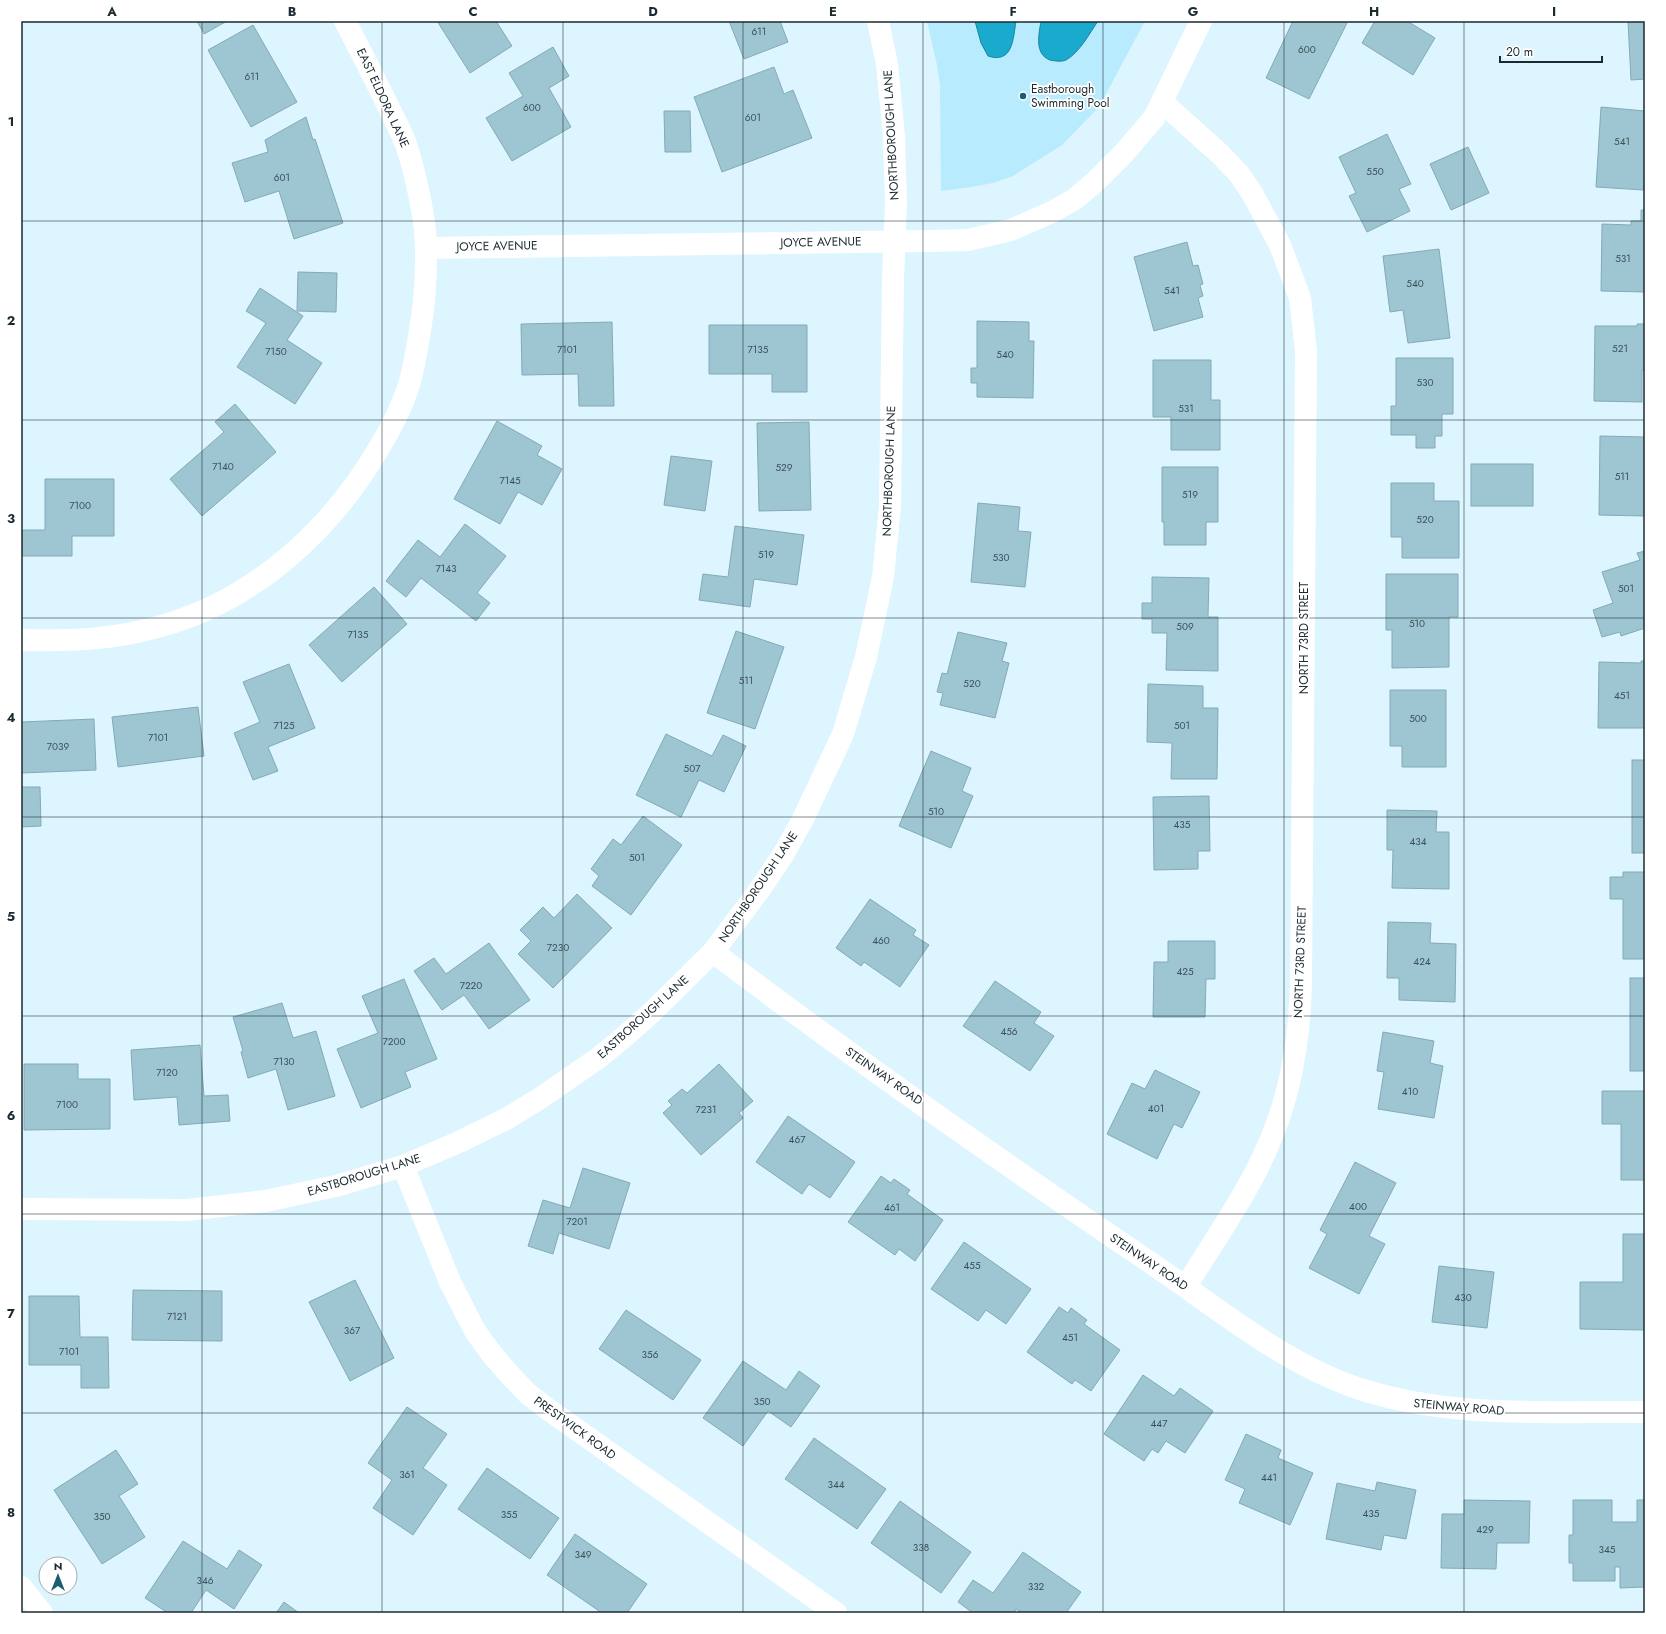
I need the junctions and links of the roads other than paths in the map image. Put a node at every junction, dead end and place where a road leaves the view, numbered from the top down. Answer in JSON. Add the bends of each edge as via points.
{"nodes":[{"id":1,"x":345,"y":21,"type":"edge"},
{"id":2,"x":878,"y":21,"type":"edge"},
{"id":3,"x":1201,"y":21,"type":"edge"},
{"id":4,"x":1162,"y":102,"type":"junction"},
{"id":5,"x":894,"y":242,"type":"junction"},
{"id":6,"x":427,"y":248,"type":"junction"},
{"id":7,"x":21,"y":640,"type":"edge"},
{"id":8,"x":713,"y":952,"type":"junction"},
{"id":9,"x":402,"y":1166,"type":"junction"},
{"id":10,"x":21,"y":1209,"type":"edge"},
{"id":11,"x":1186,"y":1286,"type":"junction"},
{"id":12,"x":1645,"y":1412,"type":"edge"},
{"id":13,"x":21,"y":1586,"type":"edge"},
{"id":14,"x":42,"y":1613,"type":"edge"},
{"id":15,"x":836,"y":1613,"type":"edge"}],
"edges":[{"from":1,"to":6,"type":"street","name":"EAST ELDORA LANE","via":[[405,142],[424,221]]},
{"from":2,"to":5,"type":"street","name":"NORTHBOROUGH LANE","via":[[887,64],[894,136]]},
{"from":3,"to":4,"type":"street"},
{"from":4,"to":5,"type":"street","name":"JOYCE AVENUE","via":[[1145,131],[1095,182],[1075,199],[1052,212],[1011,230],[982,238]]},
{"from":4,"to":11,"type":"street","name":"NORTH 73RD STREET","via":[[1221,155],[1252,192],[1280,245],[1298,291],[1306,351],[1301,984],[1298,1028],[1291,1071],[1271,1138],[1255,1174]]},
{"from":5,"to":6,"type":"street","name":"JOYCE AVENUE"},
{"from":5,"to":8,"type":"street","name":"NORTHBOROUGH LANE","via":[[890,506],[883,577],[866,657],[843,734],[803,819],[760,889]]},
{"from":6,"to":7,"type":"street","name":"EAST ELDORA LANE","via":[[426,284],[408,389],[385,439],[371,462],[339,506],[301,546],[281,564],[236,594],[161,627],[106,638],[71,641]]},
{"from":8,"to":9,"type":"street","name":"EASTBOROUGH LANE","via":[[651,1014],[624,1037],[539,1099],[459,1142]]},
{"from":8,"to":11,"type":"street","name":"STEINWAY ROAD","via":[[1061,1202]]},
{"from":9,"to":10,"type":"street","name":"EASTBOROUGH LANE","via":[[302,1194],[226,1206],[187,1210]]},
{"from":9,"to":15,"type":"street","name":"PRESTWICK ROAD","via":[[450,1282],[475,1331],[528,1394]]},
{"from":11,"to":12,"type":"street","name":"STEINWAY ROAD","via":[[1240,1325],[1299,1362],[1328,1377],[1389,1398],[1421,1405],[1486,1411]]},
{"from":13,"to":14,"type":"street"}]}
